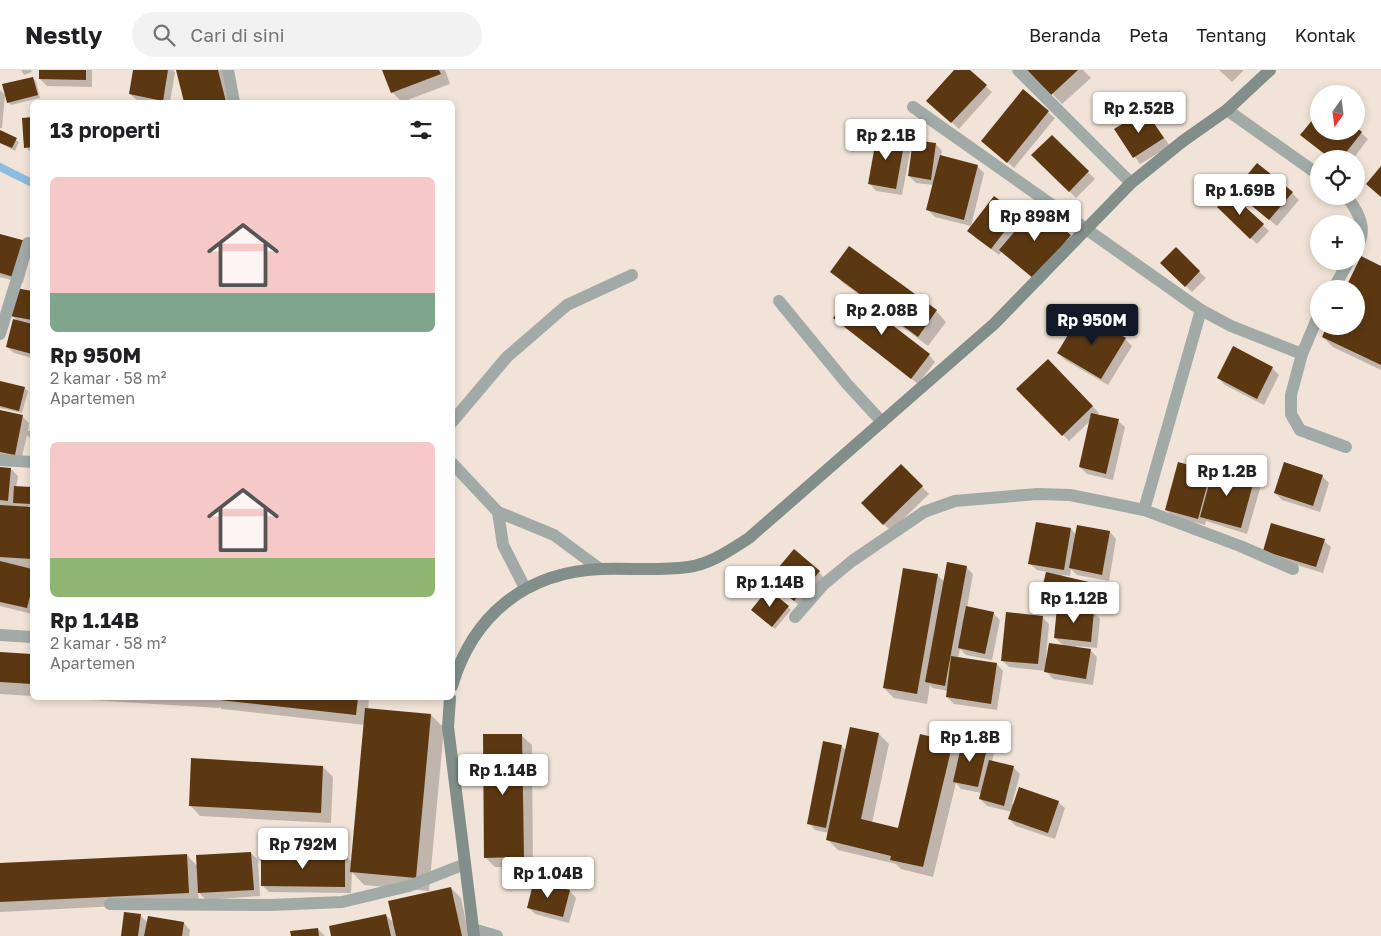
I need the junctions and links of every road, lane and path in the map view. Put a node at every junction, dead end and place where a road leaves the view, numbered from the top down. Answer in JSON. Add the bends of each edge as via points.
{"nodes":[{"id":1,"x":228,"y":70,"type":"edge"},
{"id":2,"x":1018,"y":70,"type":"edge"},
{"id":3,"x":1270,"y":70,"type":"edge"},
{"id":4,"x":234,"y":100,"type":"edge"},
{"id":5,"x":913,"y":107,"type":"dead end"},
{"id":6,"x":1227,"y":110,"type":"junction"},
{"id":7,"x":1310,"y":169,"type":"edge"},
{"id":8,"x":1132,"y":183,"type":"junction"},
{"id":9,"x":1087,"y":231,"type":"junction"},
{"id":10,"x":28,"y":243,"type":"dead end"},
{"id":11,"x":632,"y":276,"type":"dead end"},
{"id":12,"x":779,"y":301,"type":"dead end"},
{"id":13,"x":1201,"y":310,"type":"junction"},
{"id":14,"x":0,"y":334,"type":"edge"},
{"id":15,"x":1310,"y":335,"type":"edge"},
{"id":16,"x":1302,"y":354,"type":"junction"},
{"id":17,"x":455,"y":419,"type":"edge"},
{"id":18,"x":882,"y":422,"type":"junction"},
{"id":19,"x":1346,"y":447,"type":"dead end"},
{"id":20,"x":0,"y":460,"type":"edge"},
{"id":21,"x":30,"y":462,"type":"edge"},
{"id":22,"x":455,"y":466,"type":"edge"},
{"id":23,"x":1144,"y":510,"type":"junction"},
{"id":24,"x":498,"y":512,"type":"junction"},
{"id":25,"x":600,"y":569,"type":"junction"},
{"id":26,"x":1293,"y":569,"type":"dead end"},
{"id":27,"x":526,"y":588,"type":"junction"},
{"id":28,"x":795,"y":617,"type":"dead end"},
{"id":29,"x":0,"y":636,"type":"edge"},
{"id":30,"x":30,"y":637,"type":"edge"},
{"id":31,"x":456,"y":662,"type":"edge"},
{"id":32,"x":450,"y":700,"type":"edge"},
{"id":33,"x":465,"y":864,"type":"junction"},
{"id":34,"x":110,"y":904,"type":"dead end"},
{"id":35,"x":474,"y":932,"type":"edge"},
{"id":36,"x":497,"y":936,"type":"edge"}],
"edges":[{"from":1,"to":4,"type":"street"},
{"from":2,"to":8,"type":"street"},
{"from":3,"to":6,"type":"street"},
{"from":5,"to":9,"type":"street"},
{"from":6,"to":7,"type":"street"},
{"from":6,"to":8,"type":"street"},
{"from":8,"to":9,"type":"street"},
{"from":9,"to":13,"type":"street"},
{"from":9,"to":18,"type":"street","via":[[994,324]]},
{"from":10,"to":14,"type":"street"},
{"from":11,"to":17,"type":"street","via":[[567,305],[507,358]]},
{"from":12,"to":18,"type":"street"},
{"from":13,"to":16,"type":"street"},
{"from":13,"to":23,"type":"street"},
{"from":15,"to":16,"type":"street"},
{"from":16,"to":19,"type":"street","via":[[1291,414],[1300,430]]},
{"from":18,"to":25,"type":"street","via":[[749,538],[717,559],[689,567]]},
{"from":20,"to":21,"type":"street"},
{"from":22,"to":24,"type":"street"},
{"from":23,"to":26,"type":"street"},
{"from":23,"to":28,"type":"street","via":[[1070,495],[1036,494],[955,501],[924,512],[852,561],[823,585]]},
{"from":24,"to":25,"type":"street","via":[[554,535]]},
{"from":24,"to":27,"type":"street","via":[[503,545]]},
{"from":25,"to":27,"type":"street","via":[[564,573]]},
{"from":27,"to":31,"type":"street","via":[[482,624]]},
{"from":29,"to":30,"type":"street"},
{"from":32,"to":33,"type":"street","via":[[448,727]]},
{"from":33,"to":34,"type":"street","via":[[409,886],[342,902]]},
{"from":33,"to":35,"type":"street"},
{"from":35,"to":36,"type":"street"}]}
